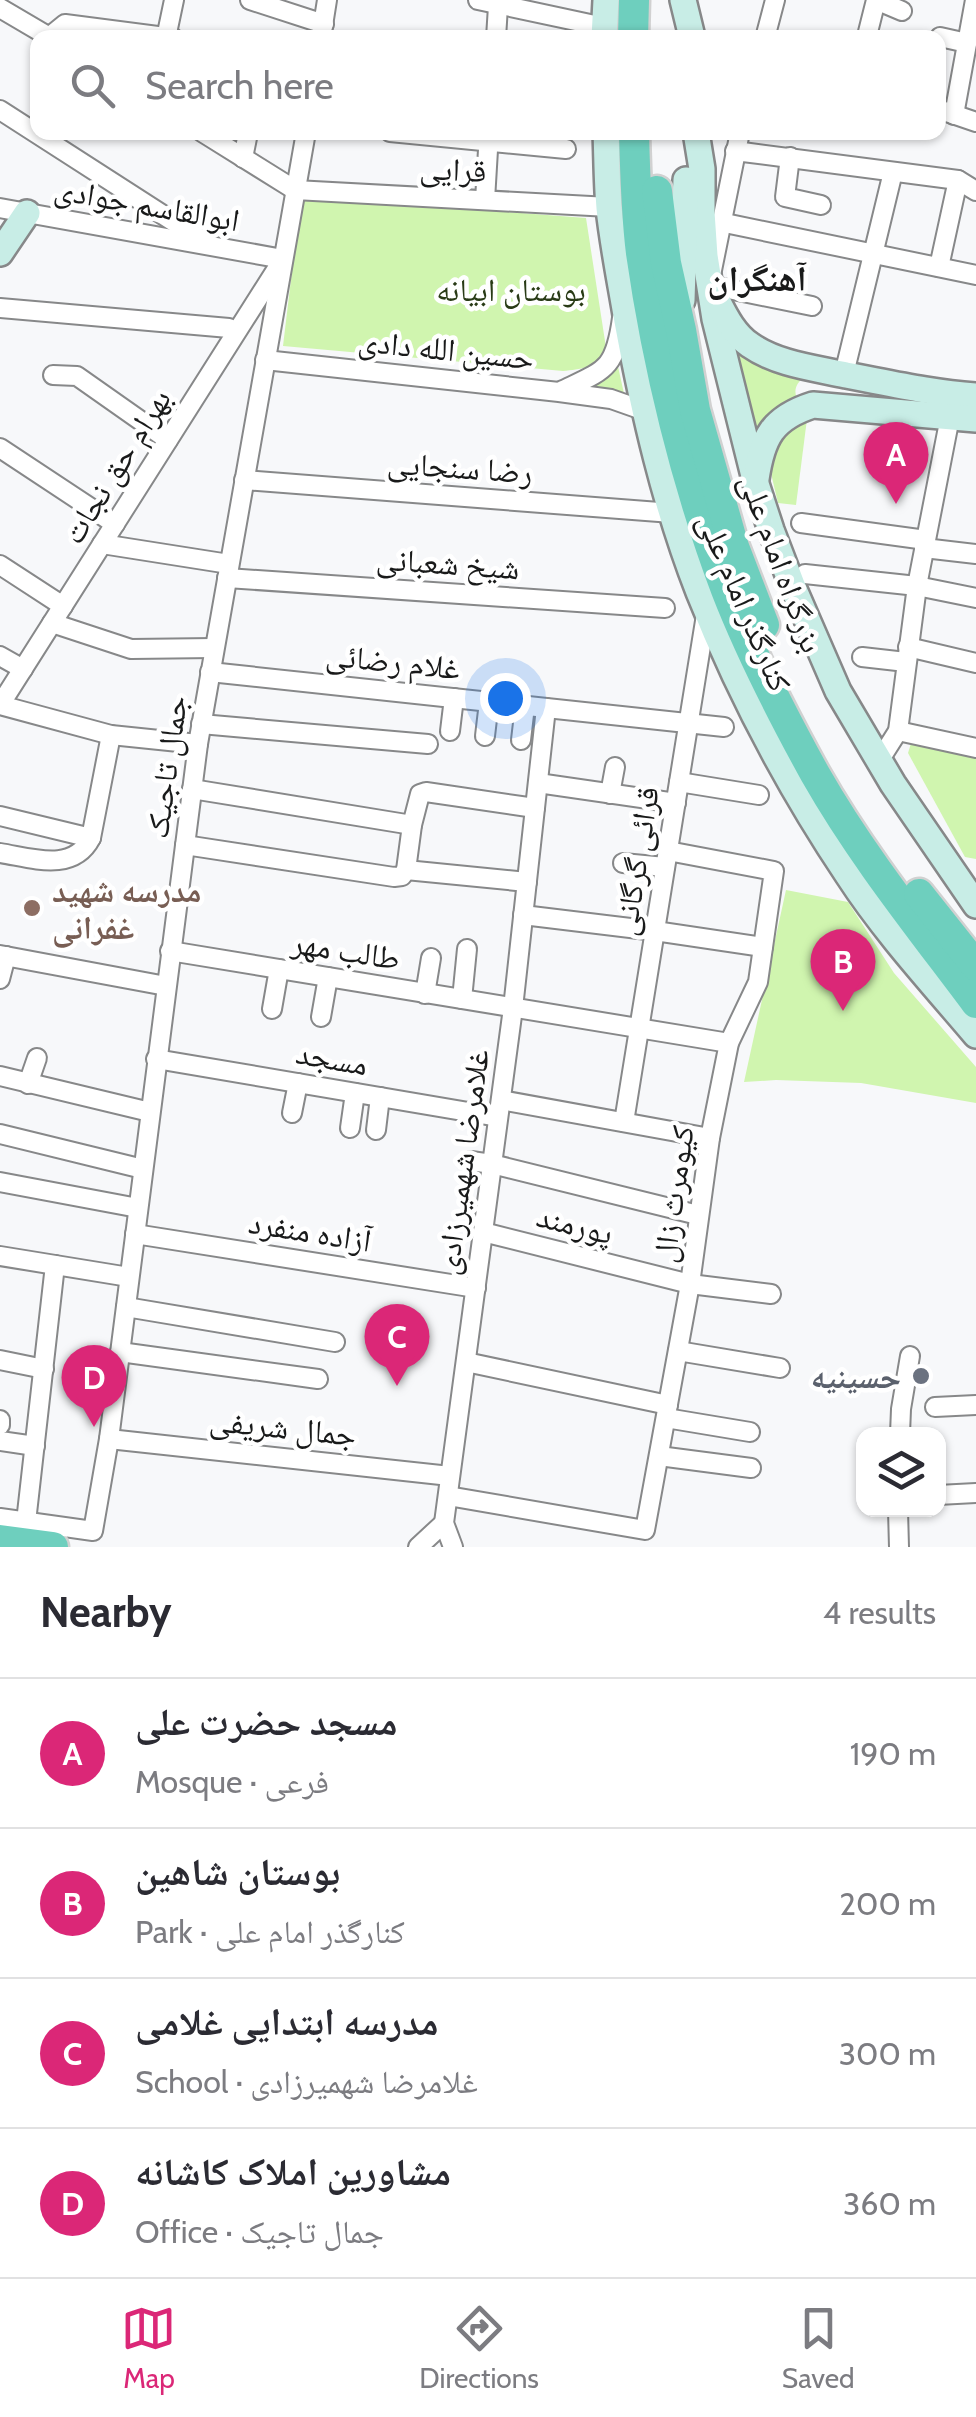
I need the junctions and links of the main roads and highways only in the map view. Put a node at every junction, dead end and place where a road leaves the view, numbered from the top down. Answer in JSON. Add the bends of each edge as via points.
{"nodes":[{"id":1,"x":606,"y":0,"type":"edge"},
{"id":2,"x":634,"y":0,"type":"edge"},
{"id":3,"x":654,"y":0,"type":"edge"},
{"id":4,"x":683,"y":0,"type":"edge"},
{"id":5,"x":695,"y":0,"type":"edge"},
{"id":6,"x":613,"y":30,"type":"edge"},
{"id":7,"x":616,"y":30,"type":"edge"},
{"id":8,"x":652,"y":30,"type":"edge"},
{"id":9,"x":690,"y":30,"type":"edge"},
{"id":10,"x":693,"y":30,"type":"edge"},
{"id":11,"x":606,"y":140,"type":"edge"},
{"id":12,"x":634,"y":140,"type":"edge"},
{"id":13,"x":654,"y":140,"type":"edge"},
{"id":14,"x":693,"y":140,"type":"edge"},
{"id":15,"x":697,"y":140,"type":"edge"},
{"id":16,"x":27,"y":213,"type":"road end"},
{"id":17,"x":0,"y":253,"type":"edge"},
{"id":18,"x":709,"y":284,"type":"junction"},
{"id":19,"x":681,"y":330,"type":"junction"},
{"id":20,"x":832,"y":372,"type":"junction"},
{"id":21,"x":976,"y":396,"type":"edge"},
{"id":22,"x":814,"y":406,"type":"junction"},
{"id":23,"x":963,"y":418,"type":"edge"},
{"id":24,"x":756,"y":484,"type":"junction"},
{"id":25,"x":976,"y":904,"type":"edge"},
{"id":26,"x":976,"y":966,"type":"edge"},
{"id":27,"x":976,"y":1003,"type":"edge"},
{"id":28,"x":976,"y":1035,"type":"edge"},
{"id":29,"x":0,"y":1540,"type":"edge"},
{"id":30,"x":53,"y":1547,"type":"edge"}],
"edges":[{"from":1,"to":6,"type":"main road"},
{"from":2,"to":7,"type":"highway"},
{"from":3,"to":8,"type":"highway"},
{"from":4,"to":9,"type":"main road"},
{"from":5,"to":10,"type":"main road"},
{"from":11,"to":28,"type":"main road","name":"کنارگذر امام علی","via":[[609,207],[646,411],[672,513],[707,610],[767,736],[848,876]]},
{"from":12,"to":27,"type":"highway","via":[[652,314],[686,468],[727,593],[816,776],[868,859]]},
{"from":13,"to":19,"type":"highway","name":"بزرگراه امام علی","via":[[659,221]]},
{"from":14,"to":19,"type":"main road"},
{"from":15,"to":18,"type":"main road","name":"کنارگذر امام علی"},
{"from":16,"to":17,"type":"main road"},
{"from":18,"to":20,"type":"main road","via":[[748,344]]},
{"from":18,"to":24,"type":"main road","name":"کنارگذر امام علی"},
{"from":19,"to":26,"type":"highway","name":"بزرگراه امام علی","via":[[695,410],[756,609],[823,748],[893,861]]},
{"from":20,"to":21,"type":"main road"},
{"from":20,"to":22,"type":"main road","via":[[808,380],[804,389]]},
{"from":22,"to":23,"type":"main road"},
{"from":22,"to":24,"type":"main road","via":[[793,411],[768,435]]},
{"from":24,"to":25,"type":"main road","name":"کنارگذر امام علی","via":[[838,692]]},
{"from":29,"to":30,"type":"highway"}]}
